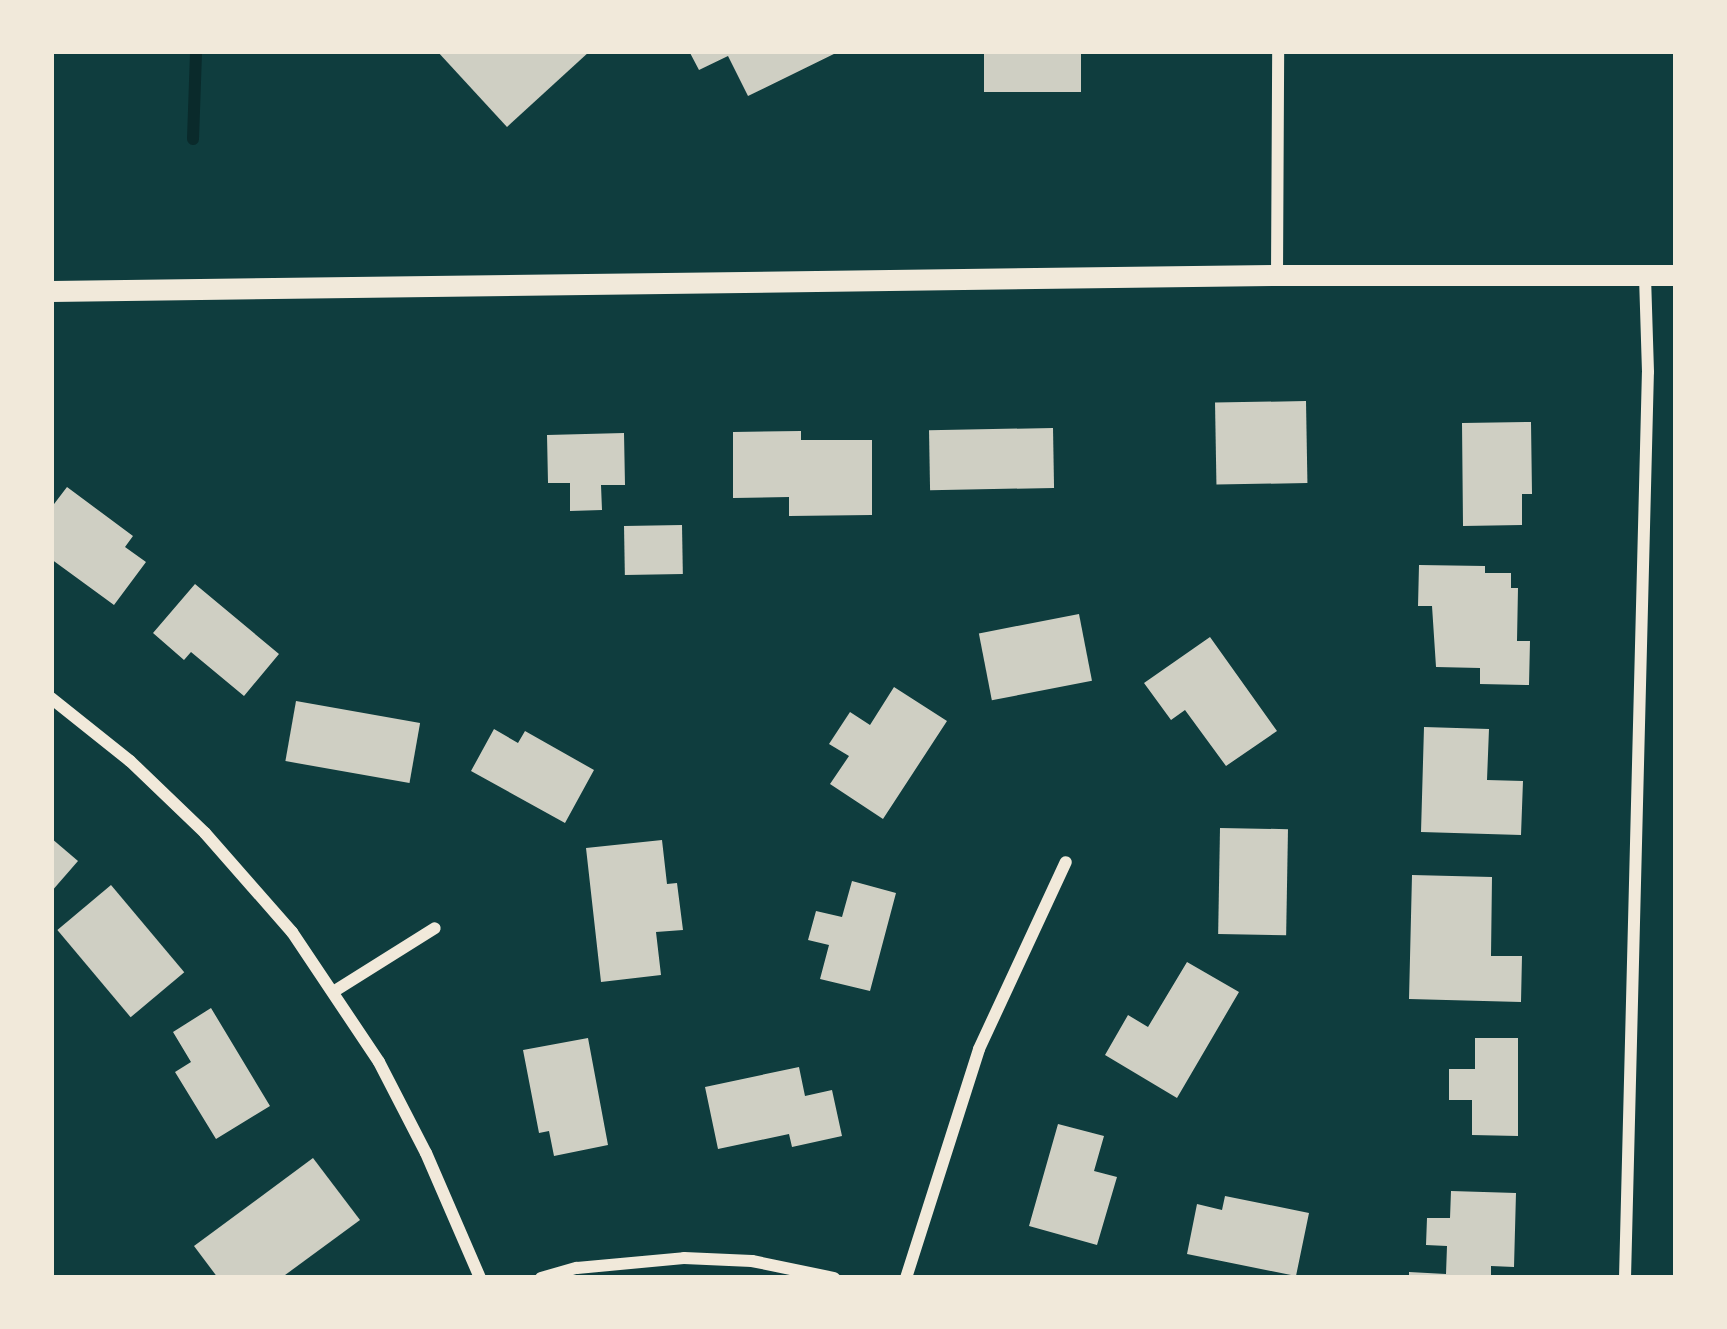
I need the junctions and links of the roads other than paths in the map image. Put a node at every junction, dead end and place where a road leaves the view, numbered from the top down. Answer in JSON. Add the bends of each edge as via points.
{"nodes":[{"id":1,"x":1278,"y":51,"type":"edge"},
{"id":2,"x":1277,"y":275,"type":"junction"},
{"id":3,"x":1676,"y":275,"type":"edge"},
{"id":4,"x":1645,"y":276,"type":"junction"},
{"id":5,"x":51,"y":292,"type":"edge"},
{"id":6,"x":51,"y":698,"type":"edge"},
{"id":7,"x":1066,"y":862,"type":"dead end"},
{"id":8,"x":435,"y":928,"type":"dead end"},
{"id":9,"x":333,"y":992,"type":"junction"},
{"id":10,"x":480,"y":1278,"type":"edge"},
{"id":11,"x":541,"y":1278,"type":"edge"},
{"id":12,"x":835,"y":1278,"type":"edge"},
{"id":13,"x":906,"y":1278,"type":"edge"},
{"id":14,"x":1625,"y":1278,"type":"edge"}],
"edges":[{"from":1,"to":2,"type":"street"},
{"from":2,"to":4,"type":"street"},
{"from":2,"to":5,"type":"street"},
{"from":3,"to":4,"type":"street"},
{"from":4,"to":14,"type":"street"},
{"from":6,"to":9,"type":"street","via":[[205,833]]},
{"from":7,"to":13,"type":"street","via":[[979,1049]]},
{"from":8,"to":9,"type":"street"},
{"from":9,"to":10,"type":"street","via":[[426,1153]]},
{"from":11,"to":12,"type":"street","via":[[683,1258],[752,1261]]}]}
